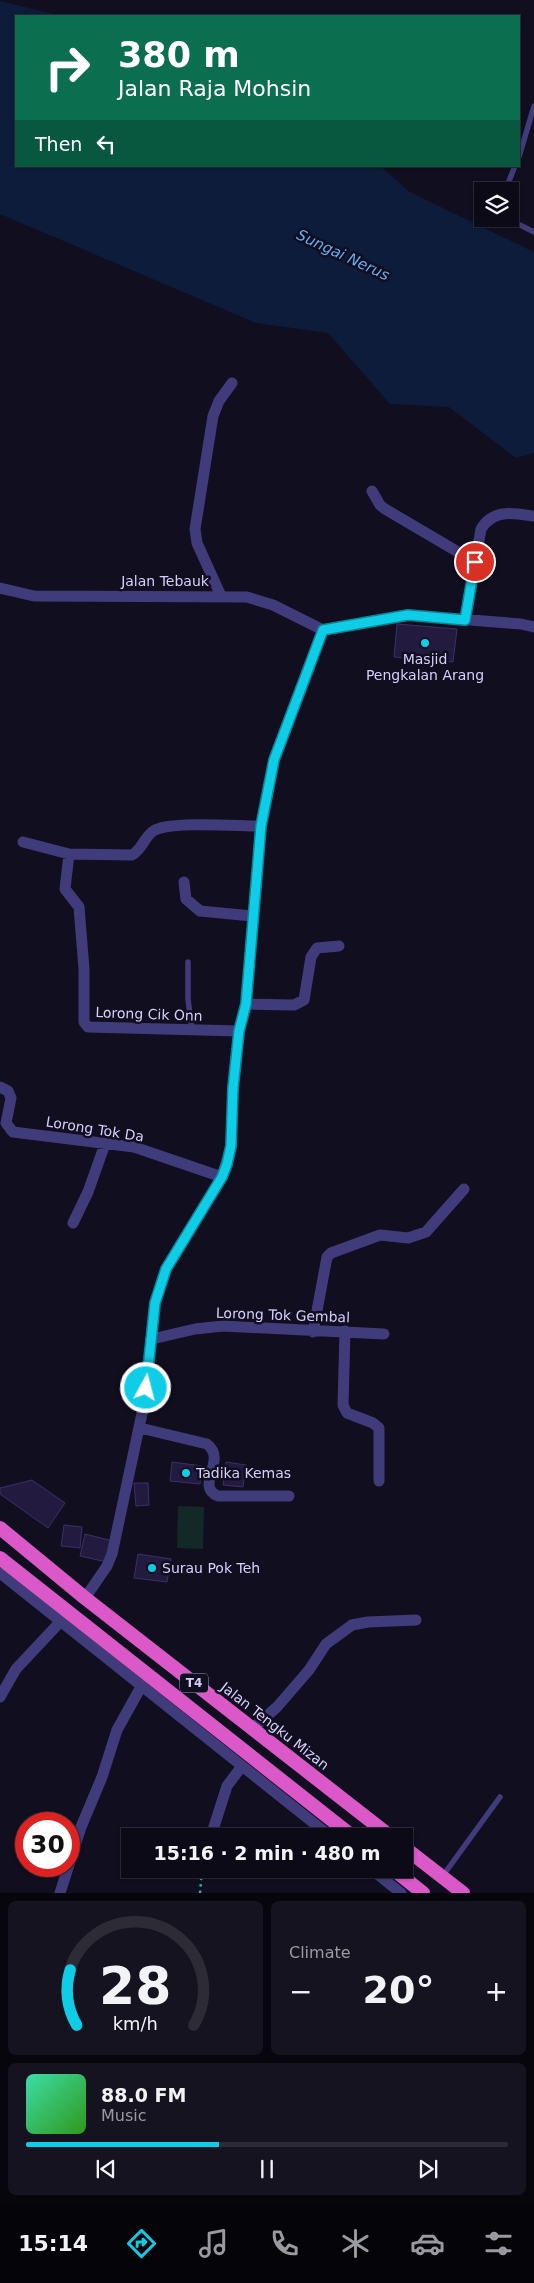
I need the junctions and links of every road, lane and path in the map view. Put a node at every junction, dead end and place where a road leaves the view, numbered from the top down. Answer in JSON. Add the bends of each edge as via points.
{"nodes":[{"id":1,"x":534,"y":106,"type":"edge"},
{"id":2,"x":520,"y":154,"type":"edge"},
{"id":3,"x":515,"y":167,"type":"edge"},
{"id":4,"x":509,"y":182,"type":"edge"},
{"id":5,"x":519,"y":224,"type":"edge"},
{"id":6,"x":534,"y":232,"type":"edge"},
{"id":7,"x":232,"y":383,"type":"dead end"},
{"id":8,"x":372,"y":491,"type":"dead end"},
{"id":9,"x":532,"y":516,"type":"dead end"},
{"id":10,"x":475,"y":562,"type":"junction"},
{"id":11,"x":0,"y":588,"type":"edge"},
{"id":12,"x":221,"y":596,"type":"junction"},
{"id":13,"x":465,"y":620,"type":"junction"},
{"id":14,"x":534,"y":627,"type":"edge"},
{"id":15,"x":323,"y":630,"type":"junction"},
{"id":16,"x":261,"y":826,"type":"junction"},
{"id":17,"x":23,"y":842,"type":"dead end"},
{"id":18,"x":69,"y":854,"type":"junction"},
{"id":19,"x":184,"y":882,"type":"dead end"},
{"id":20,"x":252,"y":916,"type":"junction"},
{"id":21,"x":339,"y":946,"type":"dead end"},
{"id":22,"x":188,"y":962,"type":"dead end"},
{"id":23,"x":246,"y":1004,"type":"junction"},
{"id":24,"x":192,"y":1030,"type":"junction"},
{"id":25,"x":239,"y":1031,"type":"junction"},
{"id":26,"x":0,"y":1087,"type":"edge"},
{"id":27,"x":105,"y":1144,"type":"junction"},
{"id":28,"x":222,"y":1177,"type":"junction"},
{"id":29,"x":464,"y":1189,"type":"dead end"},
{"id":30,"x":73,"y":1223,"type":"dead end"},
{"id":31,"x":345,"y":1331,"type":"junction"},
{"id":32,"x":313,"y":1332,"type":"junction"},
{"id":33,"x":384,"y":1334,"type":"dead end"},
{"id":34,"x":152,"y":1339,"type":"junction"},
{"id":35,"x":140,"y":1428,"type":"junction"},
{"id":36,"x":379,"y":1481,"type":"dead end"},
{"id":37,"x":289,"y":1496,"type":"dead end"},
{"id":38,"x":0,"y":1528,"type":"edge"},
{"id":39,"x":0,"y":1558,"type":"edge"},
{"id":40,"x":0,"y":1573,"type":"edge"},
{"id":41,"x":85,"y":1598,"type":"junction"},
{"id":42,"x":416,"y":1620,"type":"dead end"},
{"id":43,"x":60,"y":1621,"type":"junction"},
{"id":44,"x":142,"y":1685,"type":"junction"},
{"id":45,"x":0,"y":1698,"type":"edge"},
{"id":46,"x":252,"y":1729,"type":"junction"},
{"id":47,"x":242,"y":1766,"type":"junction"},
{"id":48,"x":500,"y":1797,"type":"dead end"},
{"id":49,"x":214,"y":1828,"type":"edge"},
{"id":50,"x":320,"y":1828,"type":"edge"},
{"id":51,"x":342,"y":1828,"type":"edge"},
{"id":52,"x":380,"y":1828,"type":"edge"},
{"id":53,"x":413,"y":1854,"type":"edge"},
{"id":54,"x":442,"y":1876,"type":"junction"},
{"id":55,"x":201,"y":1878,"type":"edge"},
{"id":56,"x":382,"y":1878,"type":"edge"},
{"id":57,"x":404,"y":1878,"type":"edge"},
{"id":58,"x":60,"y":1893,"type":"edge"},
{"id":59,"x":200,"y":1893,"type":"edge"},
{"id":60,"x":401,"y":1893,"type":"edge"},
{"id":61,"x":423,"y":1893,"type":"edge"},
{"id":62,"x":463,"y":1893,"type":"edge"}],
"edges":[{"from":1,"to":2,"type":"lane"},
{"from":3,"to":4,"type":"lane"},
{"from":5,"to":6,"type":"lane"},
{"from":7,"to":12,"type":"street","via":[[213,416],[195,529],[197,543]]},
{"from":8,"to":10,"type":"street","via":[[385,509]]},
{"from":9,"to":10,"type":"street","via":[[502,513],[484,524]]},
{"from":10,"to":13,"type":"street"},
{"from":11,"to":12,"type":"street","name":"Jalan Tebauk","via":[[34,596]]},
{"from":12,"to":15,"type":"street","name":"Jalan Tebauk","via":[[247,597],[273,605]]},
{"from":13,"to":14,"type":"street"},
{"from":13,"to":15,"type":"street","via":[[408,615]]},
{"from":15,"to":16,"type":"street","via":[[274,760]]},
{"from":16,"to":18,"type":"street","via":[[194,825],[157,829],[146,836],[138,852],[132,855]]},
{"from":16,"to":20,"type":"street"},
{"from":17,"to":18,"type":"street"},
{"from":18,"to":24,"type":"street","name":"Lorong Cik Onn","via":[[65,889],[79,906],[84,1022],[88,1027]]},
{"from":19,"to":20,"type":"street","via":[[186,899],[200,911]]},
{"from":20,"to":23,"type":"street"},
{"from":21,"to":23,"type":"street","via":[[317,948],[311,957],[304,1000],[294,1004]]},
{"from":22,"to":24,"type":"lane"},
{"from":23,"to":25,"type":"street"},
{"from":24,"to":25,"type":"street","name":"Lorong Cik Onn"},
{"from":25,"to":28,"type":"street","via":[[231,1146]]},
{"from":26,"to":27,"type":"street","name":"Lorong Tok Da","via":[[8,1091],[11,1098],[6,1123],[13,1132]]},
{"from":27,"to":28,"type":"street","name":"Lorong Tok Da","via":[[134,1148]]},
{"from":27,"to":30,"type":"street"},
{"from":28,"to":34,"type":"street","via":[[166,1269],[155,1303]]},
{"from":29,"to":32,"type":"street","via":[[426,1232],[408,1238],[380,1235],[331,1253],[327,1257]]},
{"from":31,"to":32,"type":"street","name":"Lorong Tok Gembal"},
{"from":31,"to":33,"type":"street","name":"Lorong Tok Gembal"},
{"from":31,"to":36,"type":"street","via":[[343,1405],[346,1413],[379,1428]]},
{"from":32,"to":34,"type":"street","name":"Lorong Tok Gembal","via":[[223,1326]]},
{"from":34,"to":35,"type":"street"},
{"from":35,"to":37,"type":"street","via":[[213,1448],[216,1456],[209,1484],[218,1496]]},
{"from":35,"to":41,"type":"street","via":[[112,1554]]},
{"from":38,"to":41,"type":"highway","name":"Jalan Tengku Mizan","number":"T4"},
{"from":39,"to":51,"type":"highway","number":"T4"},
{"from":40,"to":43,"type":"street"},
{"from":41,"to":46,"type":"highway","name":"Jalan Tengku Mizan","number":"T4"},
{"from":42,"to":46,"type":"street","via":[[352,1626],[326,1644],[310,1670]]},
{"from":43,"to":44,"type":"street"},
{"from":43,"to":45,"type":"street","via":[[16,1669]]},
{"from":44,"to":47,"type":"street"},
{"from":44,"to":58,"type":"street","via":[[117,1730]]},
{"from":46,"to":52,"type":"highway","name":"Jalan Tengku Mizan","number":"T4"},
{"from":47,"to":49,"type":"street","via":[[227,1786]]},
{"from":47,"to":50,"type":"street"},
{"from":48,"to":54,"type":"lane"},
{"from":53,"to":54,"type":"highway"},
{"from":54,"to":62,"type":"highway"},
{"from":55,"to":59,"type":"path"},
{"from":56,"to":60,"type":"street"},
{"from":57,"to":61,"type":"highway"}]}
